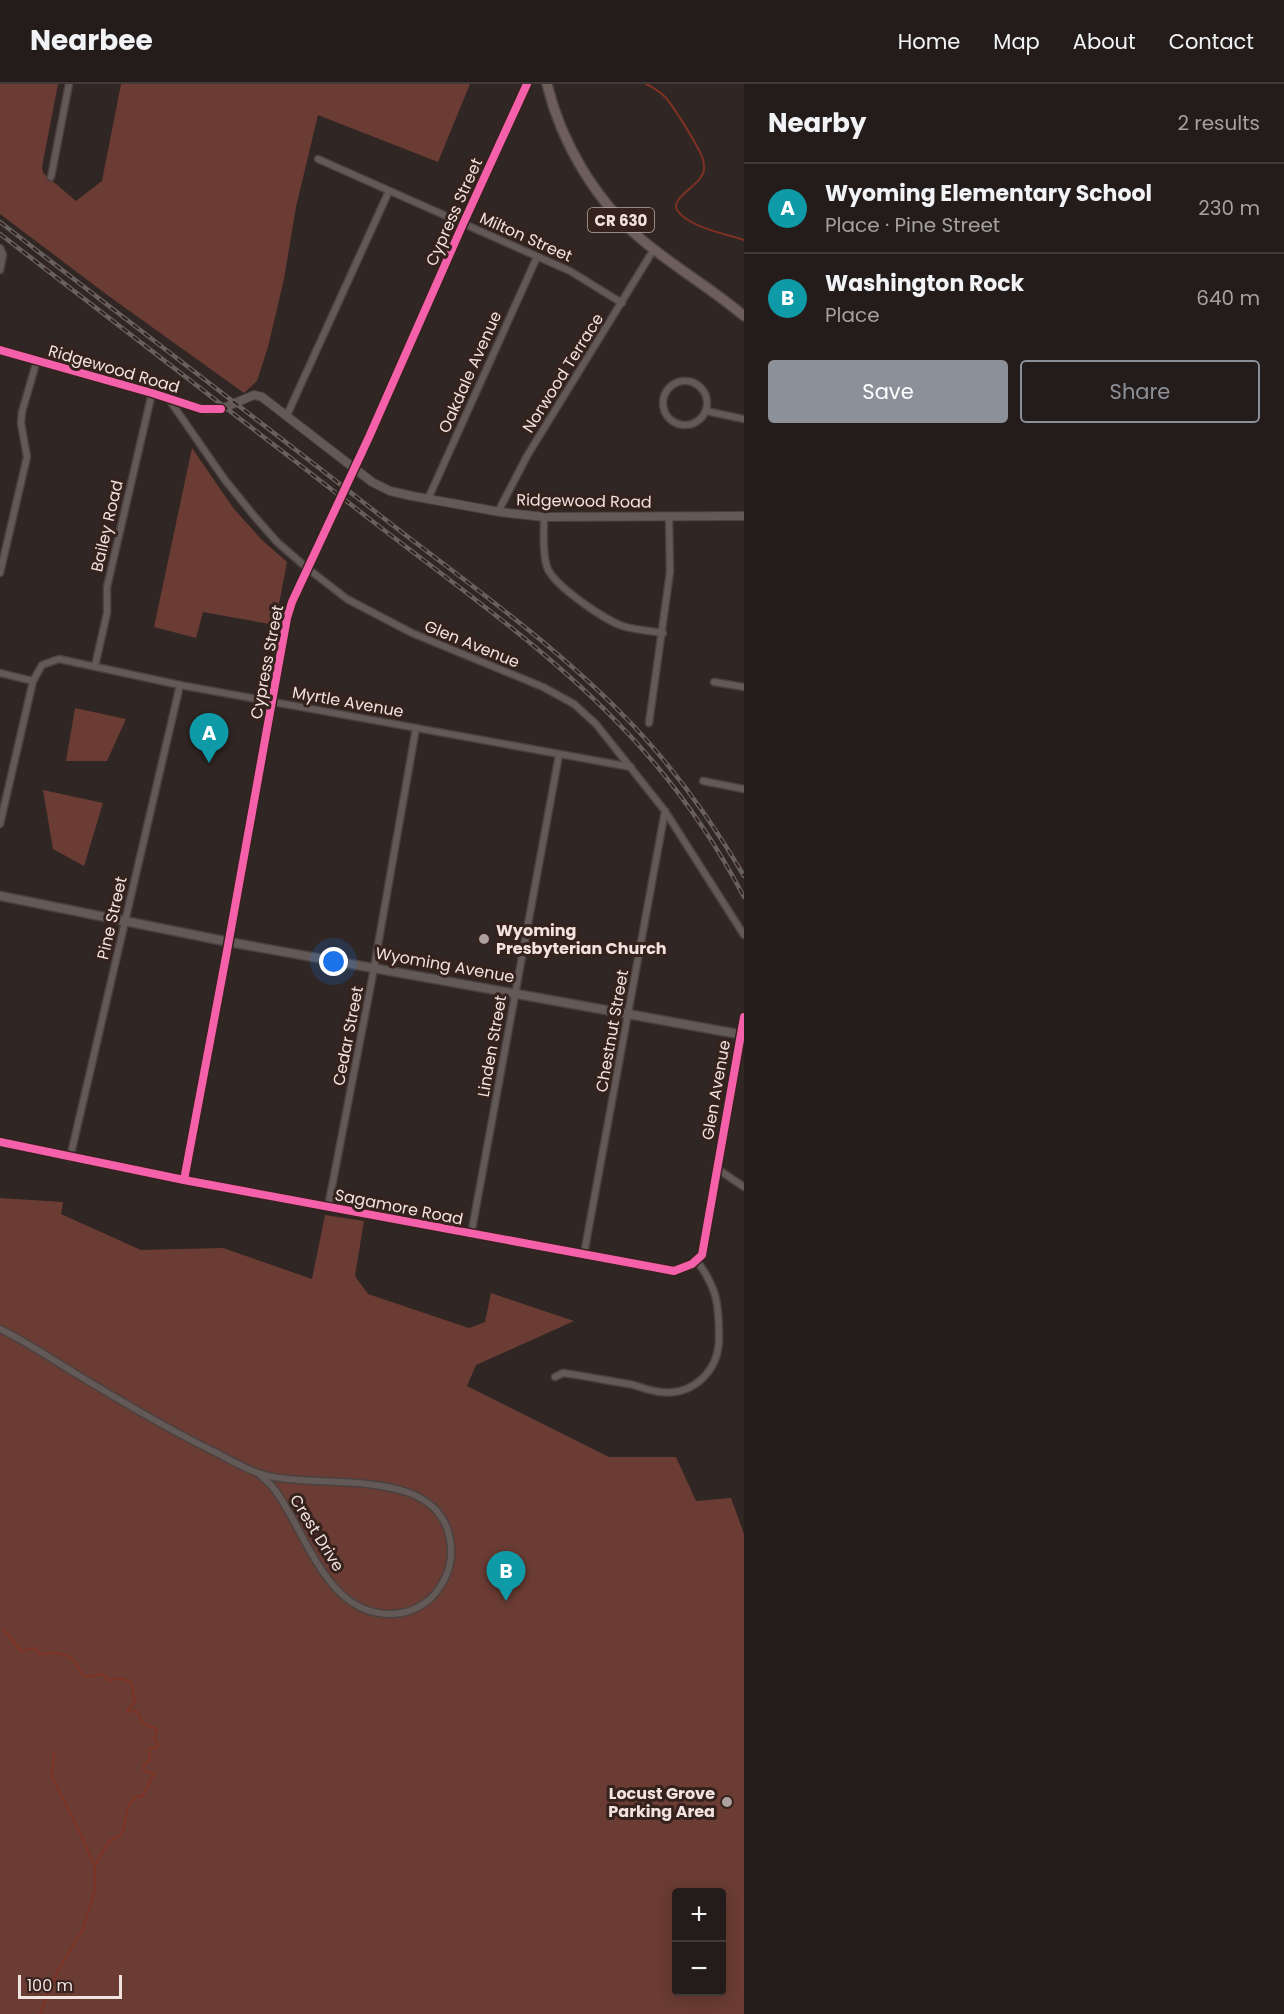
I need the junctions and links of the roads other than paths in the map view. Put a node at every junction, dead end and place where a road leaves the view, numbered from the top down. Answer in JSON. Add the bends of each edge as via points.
{"nodes":[{"id":1,"x":69,"y":84,"type":"edge"},
{"id":2,"x":527,"y":84,"type":"edge"},
{"id":3,"x":547,"y":84,"type":"edge"},
{"id":4,"x":318,"y":159,"type":"dead end"},
{"id":5,"x":51,"y":177,"type":"dead end"},
{"id":6,"x":389,"y":191,"type":"junction"},
{"id":7,"x":463,"y":224,"type":"junction"},
{"id":8,"x":1,"y":249,"type":"edge"},
{"id":9,"x":654,"y":249,"type":"junction"},
{"id":10,"x":537,"y":256,"type":"junction"},
{"id":11,"x":0,"y":270,"type":"edge"},
{"id":12,"x":622,"y":303,"type":"junction"},
{"id":13,"x":744,"y":316,"type":"edge"},
{"id":14,"x":0,"y":350,"type":"edge"},
{"id":15,"x":37,"y":360,"type":"junction"},
{"id":16,"x":152,"y":393,"type":"junction"},
{"id":17,"x":167,"y":398,"type":"junction"},
{"id":18,"x":706,"y":411,"type":"junction"},
{"id":19,"x":287,"y":415,"type":"junction"},
{"id":20,"x":744,"y":418,"type":"edge"},
{"id":21,"x":354,"y":468,"type":"junction"},
{"id":22,"x":428,"y":499,"type":"junction"},
{"id":23,"x":500,"y":512,"type":"junction"},
{"id":24,"x":669,"y":516,"type":"junction"},
{"id":25,"x":744,"y":516,"type":"edge"},
{"id":26,"x":544,"y":517,"type":"junction"},
{"id":27,"x":307,"y":568,"type":"junction"},
{"id":28,"x":0,"y":573,"type":"edge"},
{"id":29,"x":663,"y":633,"type":"junction"},
{"id":30,"x":95,"y":666,"type":"junction"},
{"id":31,"x":0,"y":673,"type":"edge"},
{"id":32,"x":33,"y":681,"type":"junction"},
{"id":33,"x":714,"y":682,"type":"dead end"},
{"id":34,"x":180,"y":685,"type":"junction"},
{"id":35,"x":744,"y":687,"type":"edge"},
{"id":36,"x":272,"y":702,"type":"junction"},
{"id":37,"x":649,"y":723,"type":"dead end"},
{"id":38,"x":416,"y":728,"type":"junction"},
{"id":39,"x":560,"y":755,"type":"junction"},
{"id":40,"x":631,"y":767,"type":"junction"},
{"id":41,"x":703,"y":782,"type":"dead end"},
{"id":42,"x":744,"y":789,"type":"edge"},
{"id":43,"x":665,"y":811,"type":"junction"},
{"id":44,"x":0,"y":824,"type":"edge"},
{"id":45,"x":0,"y":896,"type":"edge"},
{"id":46,"x":125,"y":922,"type":"junction"},
{"id":47,"x":744,"y":935,"type":"edge"},
{"id":48,"x":229,"y":942,"type":"junction"},
{"id":49,"x":374,"y":968,"type":"junction"},
{"id":50,"x":515,"y":993,"type":"junction"},
{"id":51,"x":629,"y":1015,"type":"junction"},
{"id":52,"x":744,"y":1017,"type":"edge"},
{"id":53,"x":742,"y":1035,"type":"edge"},
{"id":54,"x":0,"y":1142,"type":"edge"},
{"id":55,"x":70,"y":1158,"type":"junction"},
{"id":56,"x":716,"y":1168,"type":"junction"},
{"id":57,"x":184,"y":1180,"type":"junction"},
{"id":58,"x":744,"y":1187,"type":"edge"},
{"id":59,"x":328,"y":1207,"type":"junction"},
{"id":60,"x":471,"y":1235,"type":"junction"},
{"id":61,"x":584,"y":1254,"type":"junction"},
{"id":62,"x":697,"y":1261,"type":"junction"},
{"id":63,"x":0,"y":1329,"type":"edge"},
{"id":64,"x":555,"y":1377,"type":"dead end"},
{"id":65,"x":259,"y":1474,"type":"junction"}],
"edges":[{"from":1,"to":5,"type":"street"},
{"from":2,"to":7,"type":"street","name":"Cypress Street"},
{"from":3,"to":9,"type":"main road","number":"CR 630","via":[[561,126],[582,169],[613,212]]},
{"from":4,"to":6,"type":"street","name":"Milton Street"},
{"from":6,"to":7,"type":"street","name":"Milton Street"},
{"from":6,"to":19,"type":"street"},
{"from":7,"to":10,"type":"street","name":"Milton Street"},
{"from":7,"to":21,"type":"street","name":"Cypress Street"},
{"from":8,"to":11,"type":"street"},
{"from":9,"to":12,"type":"street","name":"Norwood Terrace"},
{"from":9,"to":13,"type":"main road","number":"CR 630"},
{"from":10,"to":12,"type":"street","name":"Milton Street"},
{"from":10,"to":22,"type":"street","name":"Oakdale Avenue"},
{"from":12,"to":23,"type":"street","name":"Norwood Terrace","via":[[527,456]]},
{"from":14,"to":15,"type":"street","name":"Ridgewood Road"},
{"from":15,"to":16,"type":"street","name":"Ridgewood Road"},
{"from":15,"to":28,"type":"street","via":[[22,412],[27,457]]},
{"from":16,"to":17,"type":"street","name":"Ridgewood Road"},
{"from":16,"to":30,"type":"street","name":"Bailey Road","via":[[107,587],[107,613]]},
{"from":17,"to":19,"type":"street","name":"Ridgewood Road","via":[[214,410],[258,395]]},
{"from":17,"to":27,"type":"street","name":"Glen Avenue","via":[[238,497],[277,542]]},
{"from":18,"to":18,"type":"street","via":[[706,396],[694,383],[676,383],[664,397],[664,410],[676,424],[694,423]]},
{"from":18,"to":20,"type":"street"},
{"from":19,"to":21,"type":"street","name":"Ridgewood Road"},
{"from":21,"to":22,"type":"street","name":"Ridgewood Road","via":[[390,491]]},
{"from":21,"to":27,"type":"street","name":"Cypress Street"},
{"from":22,"to":23,"type":"street","name":"Ridgewood Road"},
{"from":23,"to":26,"type":"street","name":"Ridgewood Road"},
{"from":24,"to":25,"type":"street","name":"Ridgewood Road"},
{"from":24,"to":26,"type":"street","name":"Ridgewood Road"},
{"from":24,"to":29,"type":"street","via":[[670,572]]},
{"from":26,"to":29,"type":"street","via":[[545,560],[554,580],[605,619]]},
{"from":27,"to":36,"type":"street","name":"Cypress Street","via":[[287,618]]},
{"from":27,"to":40,"type":"street","name":"Glen Avenue","via":[[372,614],[564,698],[596,724]]},
{"from":29,"to":37,"type":"street"},
{"from":30,"to":32,"type":"street","name":"Myrtle Avenue","via":[[68,659],[50,661],[42,665]]},
{"from":30,"to":34,"type":"street","name":"Myrtle Avenue"},
{"from":31,"to":32,"type":"street"},
{"from":32,"to":44,"type":"street"},
{"from":33,"to":35,"type":"street"},
{"from":34,"to":36,"type":"street","name":"Myrtle Avenue"},
{"from":34,"to":46,"type":"street","name":"Pine Street"},
{"from":36,"to":38,"type":"street","name":"Myrtle Avenue"},
{"from":36,"to":48,"type":"street","name":"Cypress Street"},
{"from":38,"to":39,"type":"street","name":"Myrtle Avenue"},
{"from":38,"to":49,"type":"street","name":"Cedar Street"},
{"from":39,"to":40,"type":"street","name":"Myrtle Avenue"},
{"from":39,"to":50,"type":"street","name":"Linden Street"},
{"from":40,"to":43,"type":"street","name":"Glen Avenue"},
{"from":41,"to":42,"type":"street"},
{"from":43,"to":47,"type":"street","name":"Glen Avenue"},
{"from":43,"to":51,"type":"street","name":"Chestnut Street"},
{"from":45,"to":46,"type":"main road","name":"Wyoming Avenue"},
{"from":46,"to":48,"type":"main road","name":"Wyoming Avenue"},
{"from":46,"to":55,"type":"street","name":"Pine Street"},
{"from":48,"to":49,"type":"main road","name":"Wyoming Avenue"},
{"from":48,"to":57,"type":"street","name":"Cypress Street"},
{"from":49,"to":50,"type":"main road","name":"Wyoming Avenue"},
{"from":49,"to":59,"type":"street","name":"Cedar Street"},
{"from":50,"to":51,"type":"main road","name":"Wyoming Avenue"},
{"from":50,"to":60,"type":"street","name":"Linden Street"},
{"from":51,"to":53,"type":"main road","name":"Wyoming Avenue"},
{"from":51,"to":61,"type":"street","name":"Chestnut Street"},
{"from":52,"to":53,"type":"street","name":"Glen Avenue"},
{"from":53,"to":56,"type":"street","name":"Glen Avenue"},
{"from":54,"to":55,"type":"street","name":"Sagamore Road"},
{"from":55,"to":57,"type":"street","name":"Sagamore Road"},
{"from":56,"to":58,"type":"street"},
{"from":56,"to":62,"type":"street","via":[[702,1255]]},
{"from":57,"to":59,"type":"street","name":"Sagamore Road"},
{"from":59,"to":60,"type":"street","name":"Sagamore Road"},
{"from":60,"to":61,"type":"street","name":"Sagamore Road"},
{"from":61,"to":62,"type":"street","name":"Sagamore Road","via":[[668,1272]]},
{"from":62,"to":64,"type":"street","via":[[714,1287],[719,1319],[718,1353],[702,1380],[683,1390],[664,1392],[563,1373]]},
{"from":63,"to":65,"type":"street","via":[[191,1441]]},
{"from":65,"to":65,"type":"street","name":"Crest Drive","via":[[272,1487],[331,1582],[350,1600],[367,1610],[399,1613],[428,1600],[441,1586],[451,1562],[451,1542],[438,1513],[423,1500],[385,1485]]}]}
